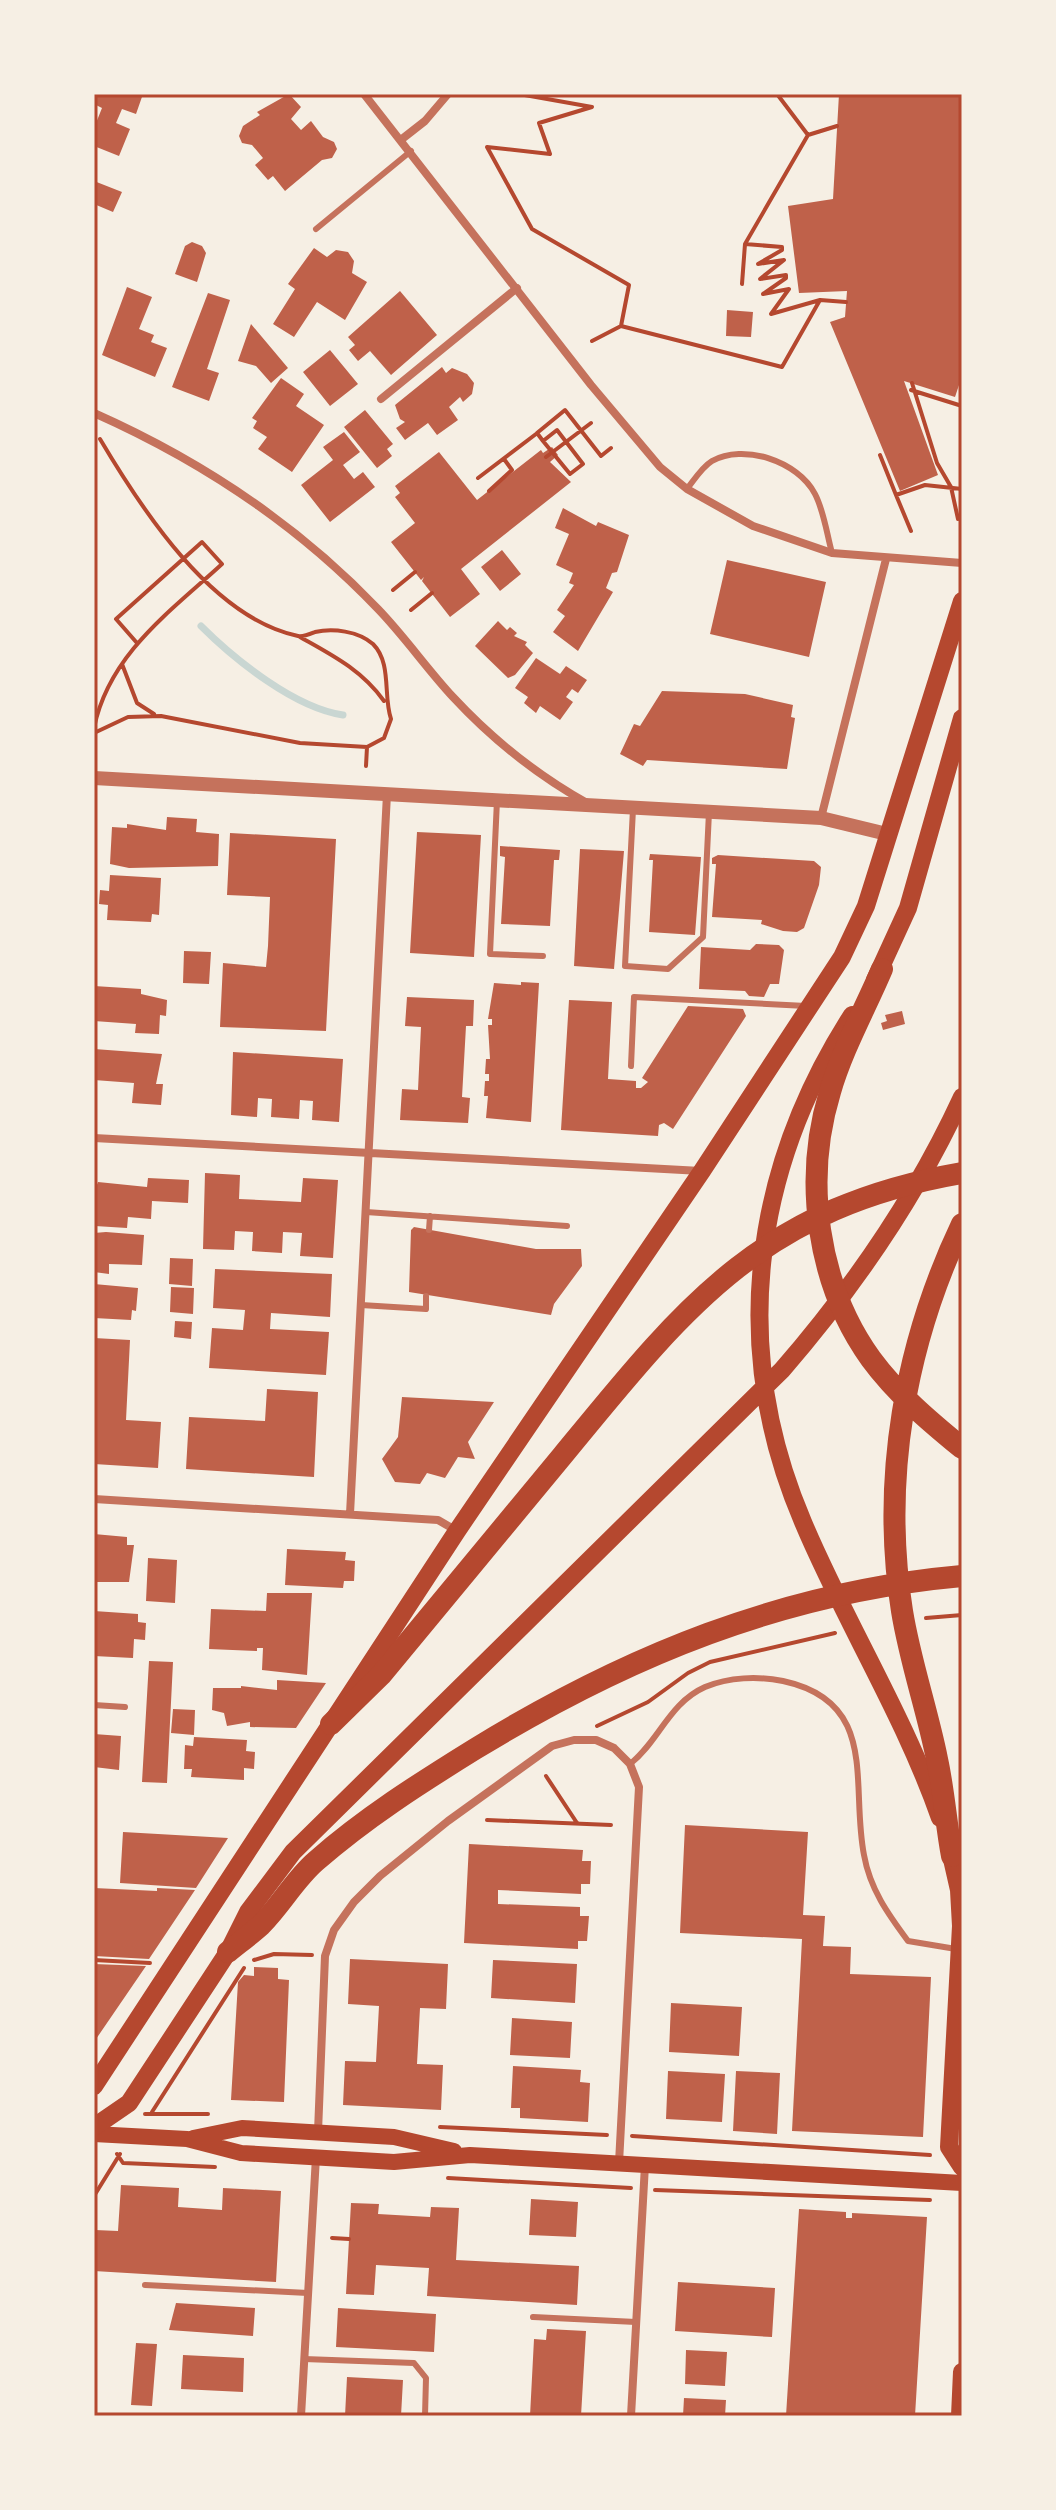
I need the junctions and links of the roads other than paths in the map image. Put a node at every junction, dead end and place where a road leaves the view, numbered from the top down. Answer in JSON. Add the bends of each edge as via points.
{"nodes":[{"id":1,"x":364,"y":94,"type":"edge"},
{"id":2,"x":448,"y":94,"type":"edge"},
{"id":3,"x":402,"y":139,"type":"junction"},
{"id":4,"x":411,"y":151,"type":"junction"},
{"id":5,"x":316,"y":229,"type":"dead end"},
{"id":6,"x":517,"y":288,"type":"junction"},
{"id":7,"x":381,"y":399,"type":"dead end"},
{"id":8,"x":94,"y":413,"type":"edge"},
{"id":9,"x":687,"y":489,"type":"junction"},
{"id":10,"x":832,"y":553,"type":"junction"},
{"id":11,"x":886,"y":559,"type":"junction"},
{"id":12,"x":962,"y":563,"type":"edge"},
{"id":13,"x":962,"y":601,"type":"edge"},
{"id":14,"x":962,"y":718,"type":"edge"},
{"id":15,"x":94,"y":778,"type":"edge"},
{"id":16,"x":387,"y":794,"type":"junction"},
{"id":17,"x":497,"y":800,"type":"junction"},
{"id":18,"x":591,"y":805,"type":"junction"},
{"id":19,"x":633,"y":807,"type":"junction"},
{"id":20,"x":709,"y":812,"type":"junction"},
{"id":21,"x":821,"y":818,"type":"junction"},
{"id":22,"x":887,"y":834,"type":"junction"},
{"id":23,"x":543,"y":956,"type":"dead end"},
{"id":24,"x":882,"y":969,"type":"junction"},
{"id":25,"x":811,"y":1006,"type":"junction"},
{"id":26,"x":631,"y":1066,"type":"dead end"},
{"id":27,"x":962,"y":1097,"type":"edge"},
{"id":28,"x":94,"y":1138,"type":"edge"},
{"id":29,"x":369,"y":1153,"type":"junction"},
{"id":30,"x":702,"y":1171,"type":"junction"},
{"id":31,"x":962,"y":1173,"type":"edge"},
{"id":32,"x":366,"y":1212,"type":"junction"},
{"id":33,"x":430,"y":1216,"type":"junction"},
{"id":34,"x":962,"y":1224,"type":"edge"},
{"id":35,"x":567,"y":1226,"type":"dead end"},
{"id":36,"x":429,"y":1230,"type":"dead end"},
{"id":37,"x":426,"y":1296,"type":"dead end"},
{"id":38,"x":361,"y":1305,"type":"junction"},
{"id":39,"x":962,"y":1448,"type":"edge"},
{"id":40,"x":94,"y":1499,"type":"edge"},
{"id":41,"x":350,"y":1514,"type":"junction"},
{"id":42,"x":457,"y":1531,"type":"junction"},
{"id":43,"x":962,"y":1576,"type":"edge"},
{"id":44,"x":94,"y":1705,"type":"edge"},
{"id":45,"x":125,"y":1707,"type":"dead end"},
{"id":46,"x":331,"y":1724,"type":"junction"},
{"id":47,"x":630,"y":1764,"type":"junction"},
{"id":48,"x":952,"y":1856,"type":"junction"},
{"id":49,"x":959,"y":1949,"type":"junction"},
{"id":50,"x":228,"y":1952,"type":"junction"},
{"id":51,"x":94,"y":2086,"type":"edge"},
{"id":52,"x":94,"y":2127,"type":"edge"},
{"id":53,"x":318,"y":2132,"type":"junction"},
{"id":54,"x":94,"y":2134,"type":"edge"},
{"id":55,"x":187,"y":2139,"type":"junction"},
{"id":56,"x":470,"y":2155,"type":"junction"},
{"id":57,"x":316,"y":2157,"type":"junction"},
{"id":58,"x":619,"y":2163,"type":"junction"},
{"id":59,"x":645,"y":2165,"type":"junction"},
{"id":60,"x":962,"y":2167,"type":"edge"},
{"id":61,"x":962,"y":2183,"type":"edge"},
{"id":62,"x":145,"y":2285,"type":"dead end"},
{"id":63,"x":308,"y":2293,"type":"junction"},
{"id":64,"x":533,"y":2317,"type":"dead end"},
{"id":65,"x":636,"y":2322,"type":"junction"},
{"id":66,"x":304,"y":2359,"type":"junction"},
{"id":67,"x":962,"y":2372,"type":"edge"},
{"id":68,"x":301,"y":2416,"type":"edge"},
{"id":69,"x":425,"y":2416,"type":"edge"},
{"id":70,"x":631,"y":2416,"type":"edge"},
{"id":71,"x":960,"y":2416,"type":"edge"}],
"edges":[{"from":1,"to":3,"type":"street"},
{"from":2,"to":3,"type":"street"},
{"from":3,"to":4,"type":"street"},
{"from":4,"to":5,"type":"lane"},
{"from":4,"to":6,"type":"street"},
{"from":6,"to":7,"type":"street"},
{"from":6,"to":9,"type":"street","via":[[624,426]]},
{"from":8,"to":18,"type":"street","via":[[218,476],[274,515],[378,609],[486,731]]},
{"from":9,"to":10,"type":"street","via":[[753,526]]},
{"from":9,"to":10,"type":"lane","via":[[709,462],[729,454],[776,462],[814,492]]},
{"from":10,"to":11,"type":"street"},
{"from":11,"to":12,"type":"street"},
{"from":11,"to":21,"type":"street"},
{"from":13,"to":22,"type":"main road"},
{"from":14,"to":24,"type":"main road","via":[[908,908]]},
{"from":15,"to":16,"type":"street"},
{"from":16,"to":17,"type":"street"},
{"from":16,"to":29,"type":"street"},
{"from":17,"to":18,"type":"street"},
{"from":17,"to":23,"type":"lane","via":[[490,954]]},
{"from":18,"to":19,"type":"street"},
{"from":19,"to":20,"type":"street"},
{"from":19,"to":20,"type":"lane","via":[[625,966],[668,969],[703,937]]},
{"from":20,"to":21,"type":"street"},
{"from":21,"to":22,"type":"street"},
{"from":22,"to":25,"type":"main road","via":[[854,933]]},
{"from":24,"to":39,"type":"highway","via":[[830,1091],[820,1135],[818,1205],[831,1277],[857,1337],[878,1368]]},
{"from":24,"to":48,"type":"main road","via":[[812,1081],[784,1151],[765,1229],[760,1318],[764,1381],[777,1444],[804,1526],[919,1764]]},
{"from":25,"to":26,"type":"lane","via":[[634,997]]},
{"from":25,"to":30,"type":"main road"},
{"from":27,"to":50,"type":"main road","via":[[875,1250],[792,1359],[328,1814],[248,1912]]},
{"from":28,"to":29,"type":"street"},
{"from":29,"to":30,"type":"street"},
{"from":29,"to":32,"type":"street"},
{"from":30,"to":42,"type":"main road"},
{"from":31,"to":46,"type":"highway","via":[[877,1192],[841,1207],[772,1241],[712,1285],[651,1347],[381,1675]]},
{"from":32,"to":33,"type":"lane"},
{"from":32,"to":38,"type":"street"},
{"from":33,"to":35,"type":"lane"},
{"from":33,"to":36,"type":"lane"},
{"from":34,"to":48,"type":"highway","via":[[931,1299],[908,1377],[895,1510],[902,1614],[937,1760]]},
{"from":37,"to":38,"type":"lane","via":[[426,1309]]},
{"from":38,"to":41,"type":"street"},
{"from":40,"to":41,"type":"street"},
{"from":41,"to":42,"type":"street","via":[[438,1520]]},
{"from":42,"to":46,"type":"main road"},
{"from":43,"to":50,"type":"highway","via":[[887,1585],[791,1606],[725,1625],[639,1660],[508,1728],[404,1792],[315,1861],[263,1923]]},
{"from":44,"to":45,"type":"lane"},
{"from":46,"to":51,"type":"main road"},
{"from":47,"to":49,"type":"lane","via":[[644,1753],[671,1711],[705,1687],[757,1676],[804,1686],[829,1702],[849,1727],[858,1756],[864,1855],[879,1900],[908,1941]]},
{"from":47,"to":53,"type":"street","via":[[596,1740],[574,1740],[532,1758],[354,1902],[334,1930],[325,1956]]},
{"from":47,"to":58,"type":"street","via":[[639,1787]]},
{"from":48,"to":49,"type":"main road","via":[[959,1890]]},
{"from":49,"to":60,"type":"main road","via":[[949,2147]]},
{"from":50,"to":52,"type":"main road","via":[[129,2103]]},
{"from":53,"to":55,"type":"main road","via":[[242,2128]]},
{"from":53,"to":56,"type":"main road","via":[[394,2137]]},
{"from":54,"to":55,"type":"main road"},
{"from":55,"to":57,"type":"main road","via":[[241,2153]]},
{"from":56,"to":57,"type":"main road","via":[[394,2162]]},
{"from":56,"to":58,"type":"main road"},
{"from":57,"to":63,"type":"street"},
{"from":58,"to":59,"type":"main road"},
{"from":59,"to":61,"type":"main road"},
{"from":59,"to":65,"type":"street"},
{"from":62,"to":63,"type":"lane"},
{"from":63,"to":66,"type":"street"},
{"from":64,"to":65,"type":"lane"},
{"from":65,"to":70,"type":"street"},
{"from":66,"to":68,"type":"street"},
{"from":66,"to":69,"type":"lane","via":[[414,2363],[426,2378]]},
{"from":67,"to":71,"type":"main road"}]}
